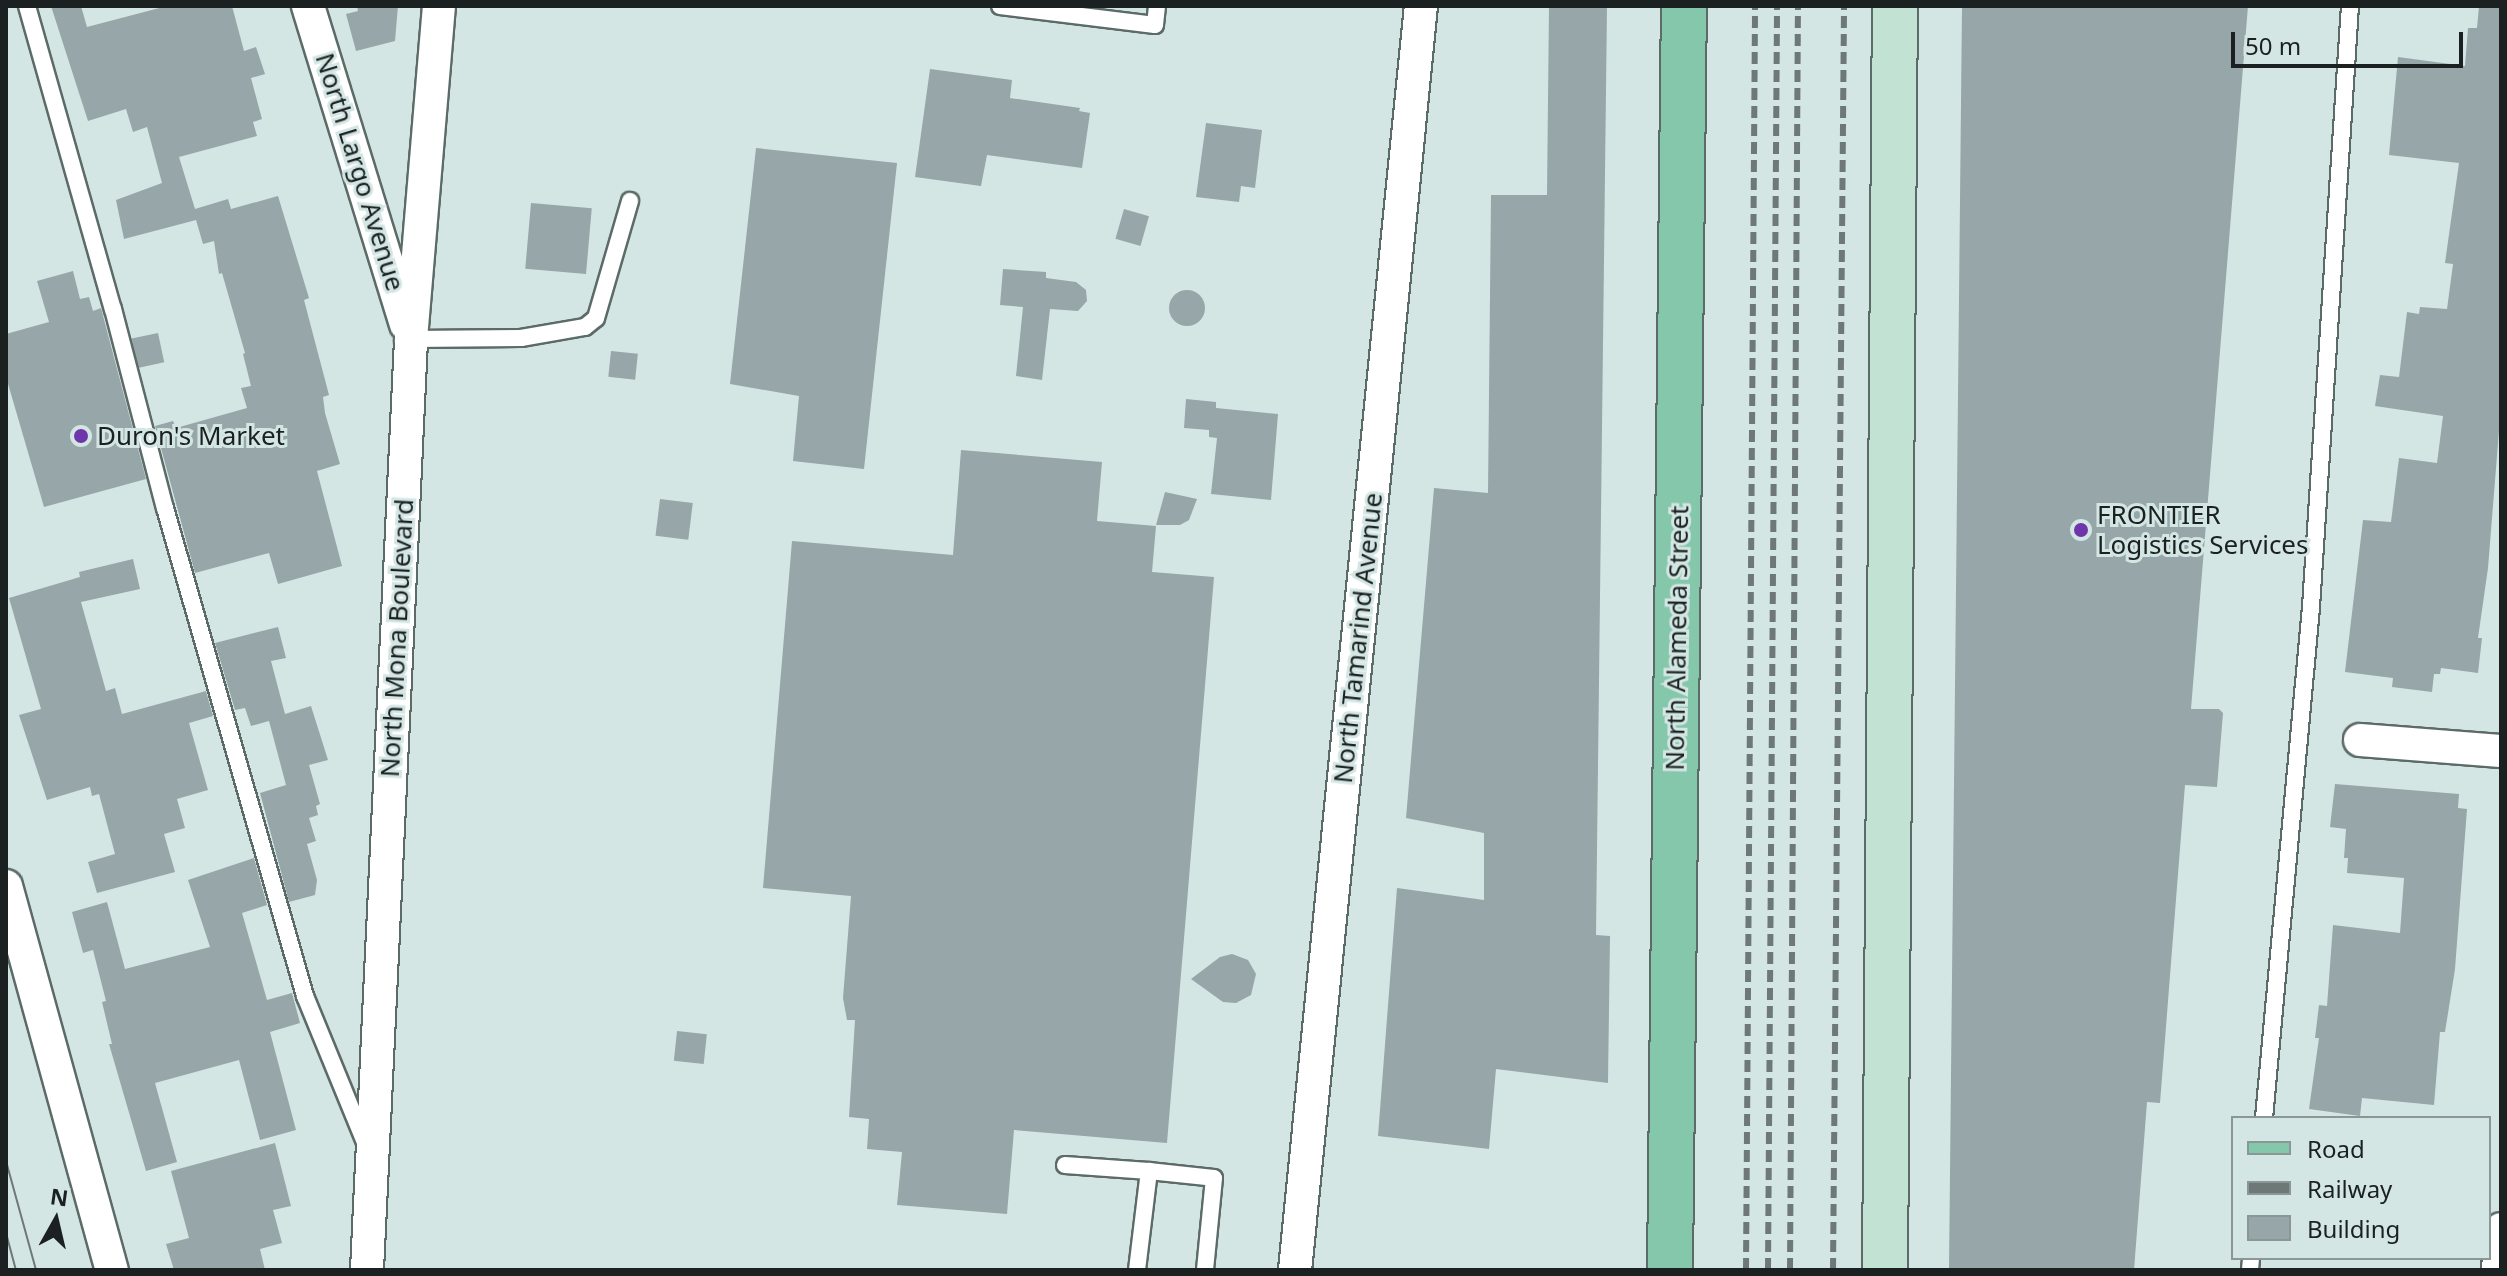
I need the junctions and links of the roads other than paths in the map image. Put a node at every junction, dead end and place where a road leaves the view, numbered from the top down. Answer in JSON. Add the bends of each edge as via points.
{"nodes":[{"id":1,"x":27,"y":6,"type":"edge"},
{"id":2,"x":308,"y":6,"type":"edge"},
{"id":3,"x":439,"y":6,"type":"edge"},
{"id":4,"x":1000,"y":6,"type":"edge"},
{"id":5,"x":1157,"y":6,"type":"edge"},
{"id":6,"x":1421,"y":6,"type":"edge"},
{"id":7,"x":1684,"y":6,"type":"edge"},
{"id":8,"x":1895,"y":6,"type":"edge"},
{"id":9,"x":2350,"y":6,"type":"edge"},
{"id":10,"x":630,"y":201,"type":"dead end"},
{"id":11,"x":411,"y":339,"type":"junction"},
{"id":12,"x":2360,"y":740,"type":"dead end"},
{"id":13,"x":2501,"y":751,"type":"edge"},
{"id":14,"x":6,"y":886,"type":"edge"},
{"id":15,"x":2264,"y":1116,"type":"edge"},
{"id":16,"x":374,"y":1165,"type":"junction"},
{"id":17,"x":1065,"y":1165,"type":"dead end"},
{"id":18,"x":1149,"y":1171,"type":"junction"},
{"id":19,"x":2501,"y":1229,"type":"edge"},
{"id":20,"x":112,"y":1270,"type":"edge"},
{"id":21,"x":367,"y":1270,"type":"edge"},
{"id":22,"x":1137,"y":1270,"type":"edge"},
{"id":23,"x":1205,"y":1270,"type":"edge"},
{"id":24,"x":1295,"y":1270,"type":"edge"},
{"id":25,"x":1670,"y":1270,"type":"edge"},
{"id":26,"x":1885,"y":1270,"type":"edge"},
{"id":27,"x":2498,"y":1270,"type":"edge"}],
"edges":[{"from":1,"to":16,"type":"lane","via":[[305,996]]},
{"from":2,"to":11,"type":"street","name":"North Largo Avenue"},
{"from":3,"to":11,"type":"street","name":"North Mona Boulevard"},
{"from":4,"to":5,"type":"lane","via":[[1155,25]]},
{"from":6,"to":24,"type":"street","name":"North Tamarind Avenue"},
{"from":7,"to":25,"type":"main road","name":"North Alameda Street"},
{"from":8,"to":26,"type":"street"},
{"from":9,"to":15,"type":"lane","via":[[2311,607]]},
{"from":10,"to":11,"type":"lane","via":[[596,318],[585,327],[521,338]]},
{"from":11,"to":16,"type":"street","name":"North Mona Boulevard"},
{"from":12,"to":13,"type":"street"},
{"from":14,"to":20,"type":"street"},
{"from":16,"to":21,"type":"street","name":"North Mona Boulevard"},
{"from":17,"to":18,"type":"lane"},
{"from":18,"to":22,"type":"lane"},
{"from":18,"to":23,"type":"lane","via":[[1214,1178]]},
{"from":19,"to":27,"type":"street"}]}
